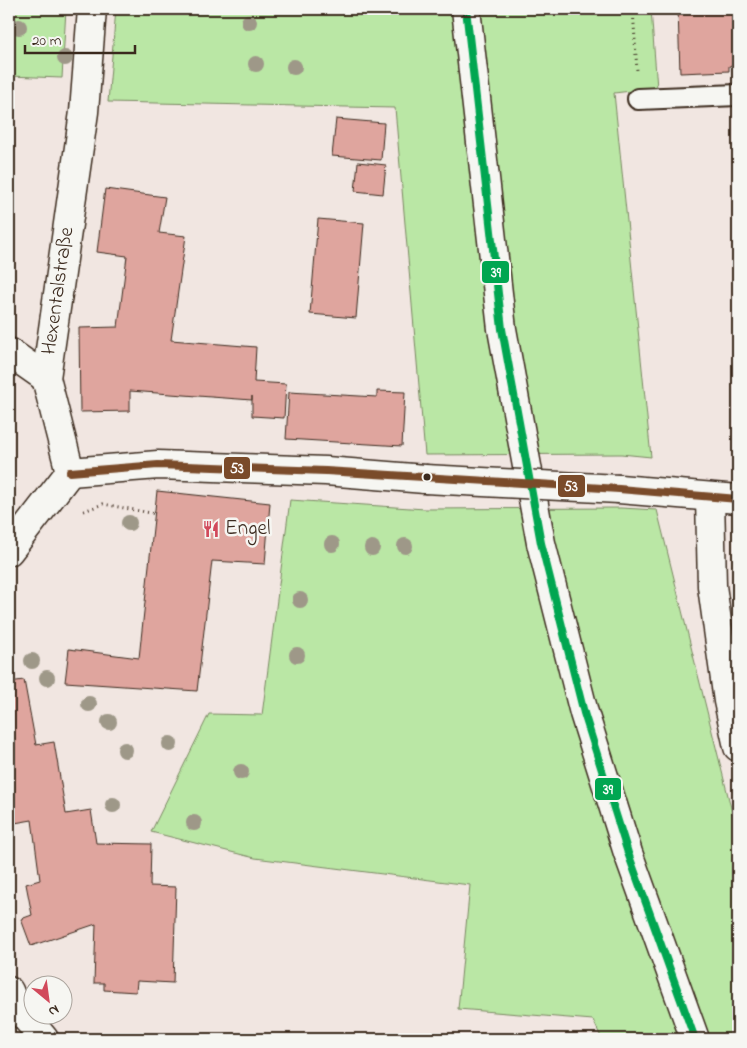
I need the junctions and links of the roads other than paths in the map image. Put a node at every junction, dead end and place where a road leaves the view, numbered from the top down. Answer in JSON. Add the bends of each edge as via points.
{"nodes":[{"id":1,"x":92,"y":9,"type":"edge"},
{"id":2,"x":466,"y":9,"type":"edge"},
{"id":3,"x":738,"y":95,"type":"edge"},
{"id":4,"x":638,"y":99,"type":"road end"},
{"id":5,"x":9,"y":352,"type":"edge"},
{"id":6,"x":46,"y":378,"type":"junction"},
{"id":7,"x":70,"y":472,"type":"junction"},
{"id":8,"x":710,"y":497,"type":"junction"},
{"id":9,"x":738,"y":499,"type":"edge"},
{"id":10,"x":9,"y":551,"type":"edge"},
{"id":11,"x":733,"y":702,"type":"edge"},
{"id":12,"x":738,"y":747,"type":"edge"},
{"id":13,"x":9,"y":991,"type":"edge"},
{"id":14,"x":44,"y":1039,"type":"edge"},
{"id":15,"x":695,"y":1039,"type":"edge"}],
"edges":[{"from":1,"to":6,"type":"street","name":"Hexentalstraße","via":[[84,112]]},
{"from":2,"to":15,"type":"street","via":[[502,329],[541,543],[584,713],[628,853]]},
{"from":3,"to":4,"type":"lane"},
{"from":5,"to":6,"type":"street"},
{"from":6,"to":7,"type":"street","name":"Hexentalstraße"},
{"from":7,"to":8,"type":"street","bridge":true,"via":[[158,465],[326,472]]},
{"from":7,"to":10,"type":"street"},
{"from":8,"to":9,"type":"street"},
{"from":8,"to":11,"type":"street","via":[[712,586]]},
{"from":11,"to":12,"type":"street"},
{"from":13,"to":14,"type":"street","via":[[14,1003]]}]}
